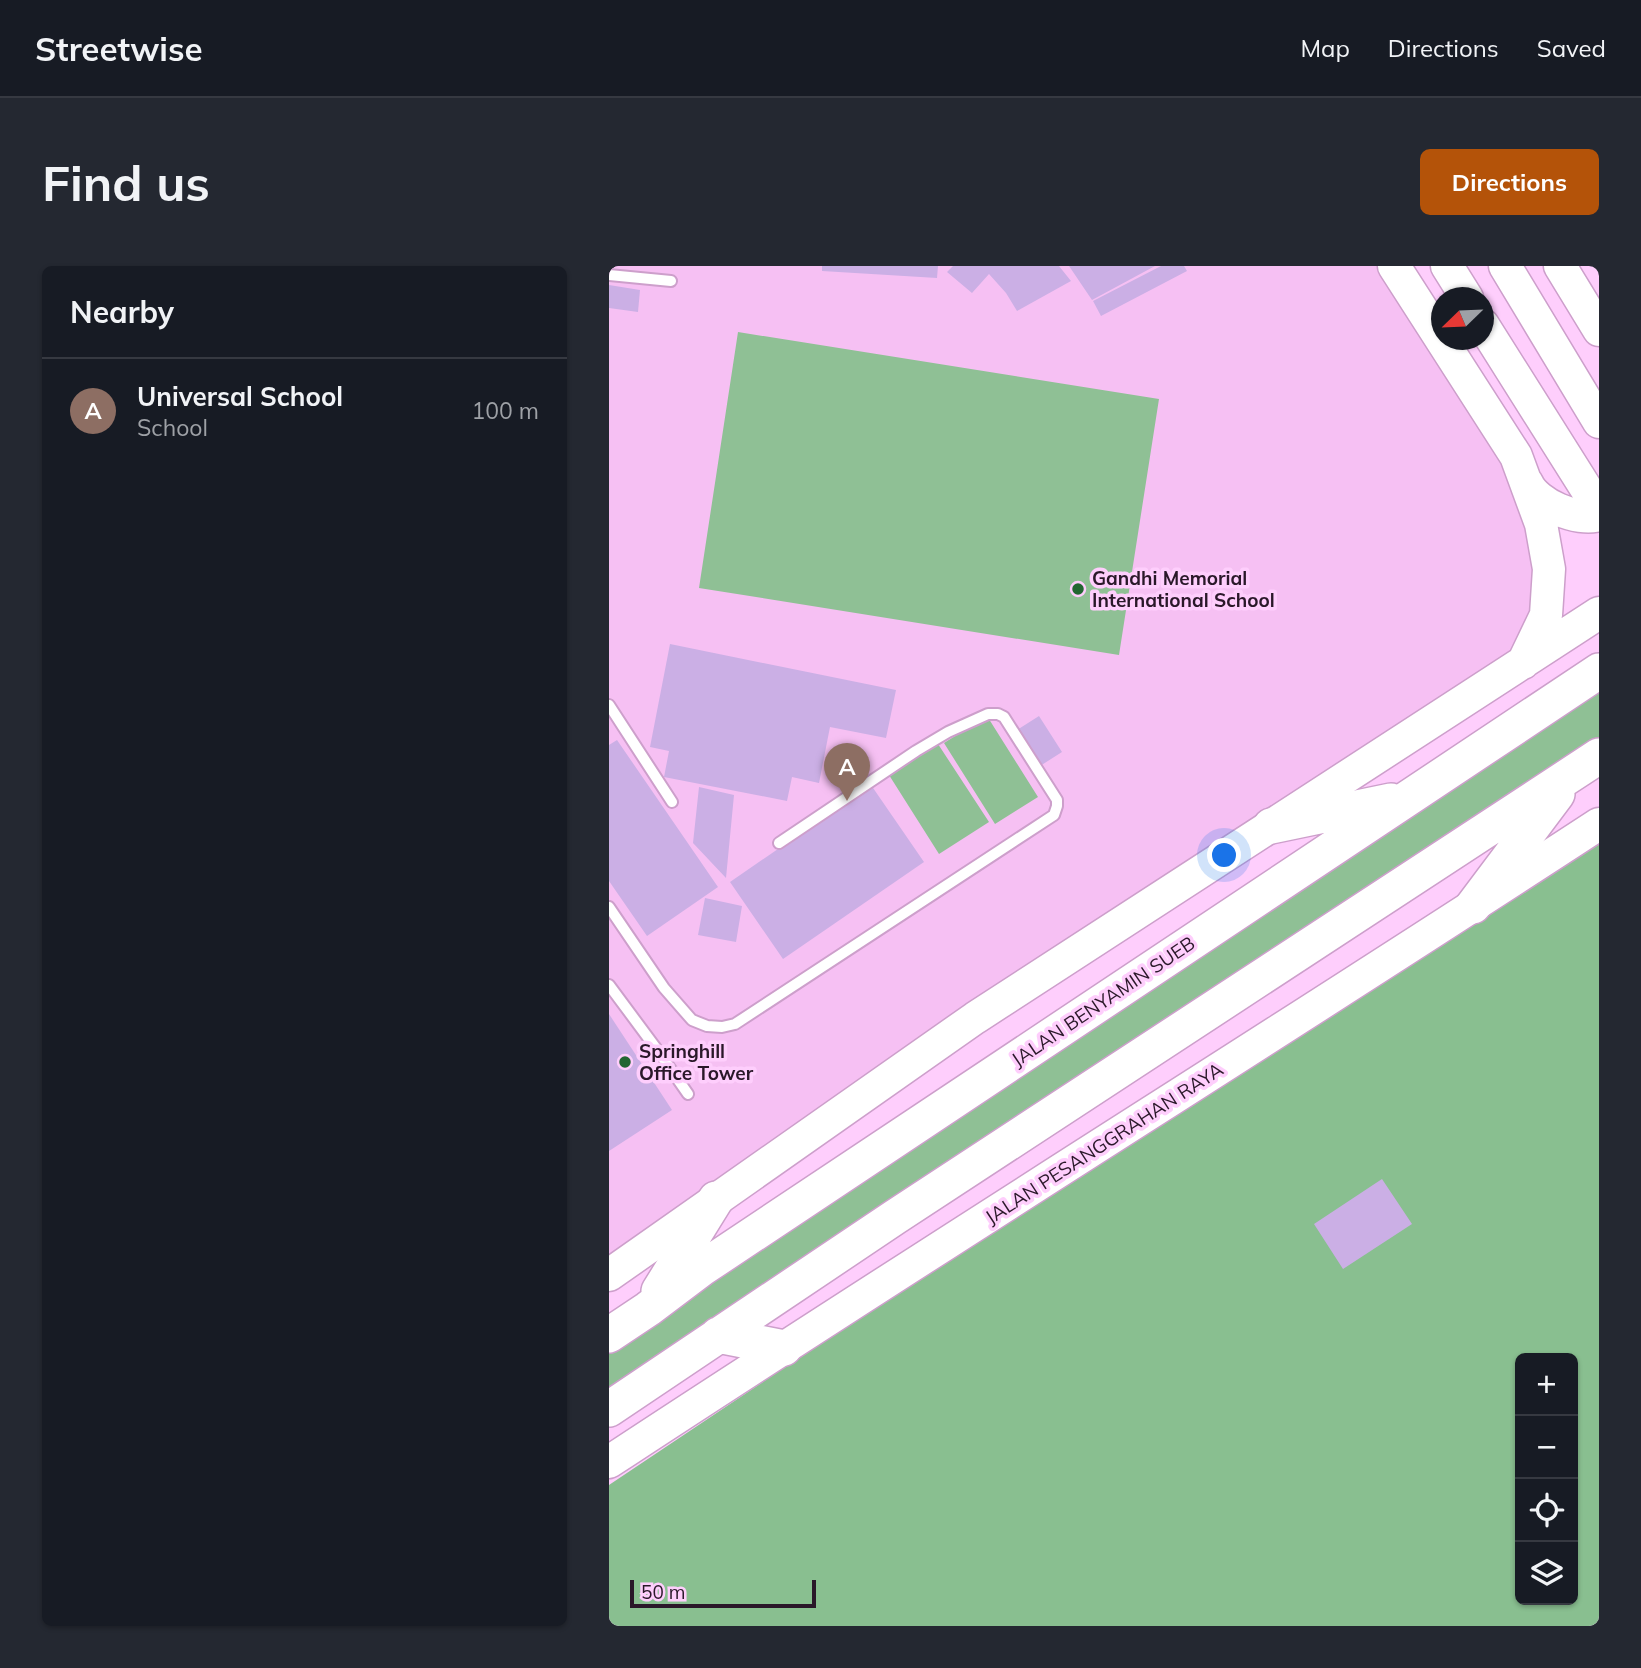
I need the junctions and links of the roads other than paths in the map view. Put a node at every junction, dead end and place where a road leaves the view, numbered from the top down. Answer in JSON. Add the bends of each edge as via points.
{"nodes":[{"id":1,"x":1394,"y":266,"type":"edge"},
{"id":2,"x":1447,"y":266,"type":"edge"},
{"id":3,"x":1505,"y":266,"type":"edge"},
{"id":4,"x":1560,"y":266,"type":"edge"},
{"id":5,"x":609,"y":275,"type":"edge"},
{"id":6,"x":671,"y":281,"type":"dead end"},
{"id":7,"x":1460,"y":287,"type":"edge"},
{"id":8,"x":1599,"y":330,"type":"edge"},
{"id":9,"x":1494,"y":342,"type":"edge"},
{"id":10,"x":1599,"y":422,"type":"edge"},
{"id":11,"x":1516,"y":456,"type":"junction"},
{"id":12,"x":1599,"y":509,"type":"edge"},
{"id":13,"x":1599,"y":515,"type":"edge"},
{"id":14,"x":1599,"y":613,"type":"edge"},
{"id":15,"x":1523,"y":663,"type":"junction"},
{"id":16,"x":1599,"y":671,"type":"edge"},
{"id":17,"x":609,"y":705,"type":"edge"},
{"id":18,"x":1585,"y":765,"type":"edge"},
{"id":19,"x":1409,"y":798,"type":"junction"},
{"id":20,"x":672,"y":802,"type":"dead end"},
{"id":21,"x":1599,"y":824,"type":"edge"},
{"id":22,"x":1271,"y":826,"type":"junction"},
{"id":23,"x":779,"y":843,"type":"dead end"},
{"id":24,"x":1473,"y":906,"type":"junction"},
{"id":25,"x":609,"y":907,"type":"edge"},
{"id":26,"x":609,"y":985,"type":"edge"},
{"id":27,"x":688,"y":1094,"type":"dead end"},
{"id":28,"x":716,"y":1199,"type":"junction"},
{"id":29,"x":609,"y":1275,"type":"edge"},
{"id":30,"x":648,"y":1309,"type":"junction"},
{"id":31,"x":609,"y":1335,"type":"edge"},
{"id":32,"x":718,"y":1335,"type":"junction"},
{"id":33,"x":784,"y":1348,"type":"junction"},
{"id":34,"x":609,"y":1409,"type":"edge"},
{"id":35,"x":609,"y":1462,"type":"edge"}],
"edges":[{"from":1,"to":11,"type":"main road"},
{"from":2,"to":7,"type":"main road"},
{"from":3,"to":10,"type":"main road"},
{"from":4,"to":8,"type":"main road"},
{"from":5,"to":6,"type":"lane"},
{"from":9,"to":12,"type":"main road"},
{"from":11,"to":13,"type":"main road","via":[[1530,489],[1557,511]]},
{"from":11,"to":15,"type":"main road","via":[[1541,524],[1549,569],[1546,615]]},
{"from":14,"to":15,"type":"main road"},
{"from":15,"to":22,"type":"main road"},
{"from":16,"to":19,"type":"main road","name":"JALAN BENYAMIN SUEB"},
{"from":17,"to":20,"type":"lane"},
{"from":18,"to":24,"type":"main road"},
{"from":18,"to":32,"type":"main road"},
{"from":19,"to":22,"type":"main road"},
{"from":19,"to":30,"type":"main road","name":"JALAN BENYAMIN SUEB","via":[[701,1269]]},
{"from":21,"to":24,"type":"main road","name":"JALAN PESANGGRAHAN RAYA"},
{"from":22,"to":28,"type":"main road","via":[[975,1018]]},
{"from":23,"to":25,"type":"lane","via":[[916,751],[988,714],[1004,717],[1057,800],[1053,814],[735,1024],[706,1026],[692,1020],[664,988]]},
{"from":24,"to":33,"type":"main road","name":"JALAN PESANGGRAHAN RAYA"},
{"from":26,"to":27,"type":"lane"},
{"from":28,"to":29,"type":"main road"},
{"from":28,"to":30,"type":"main road"},
{"from":30,"to":31,"type":"main road","name":"JALAN BENYAMIN SUEB"},
{"from":32,"to":33,"type":"main road"},
{"from":32,"to":34,"type":"main road"},
{"from":33,"to":35,"type":"main road","name":"JALAN PESANGGRAHAN RAYA"}]}
